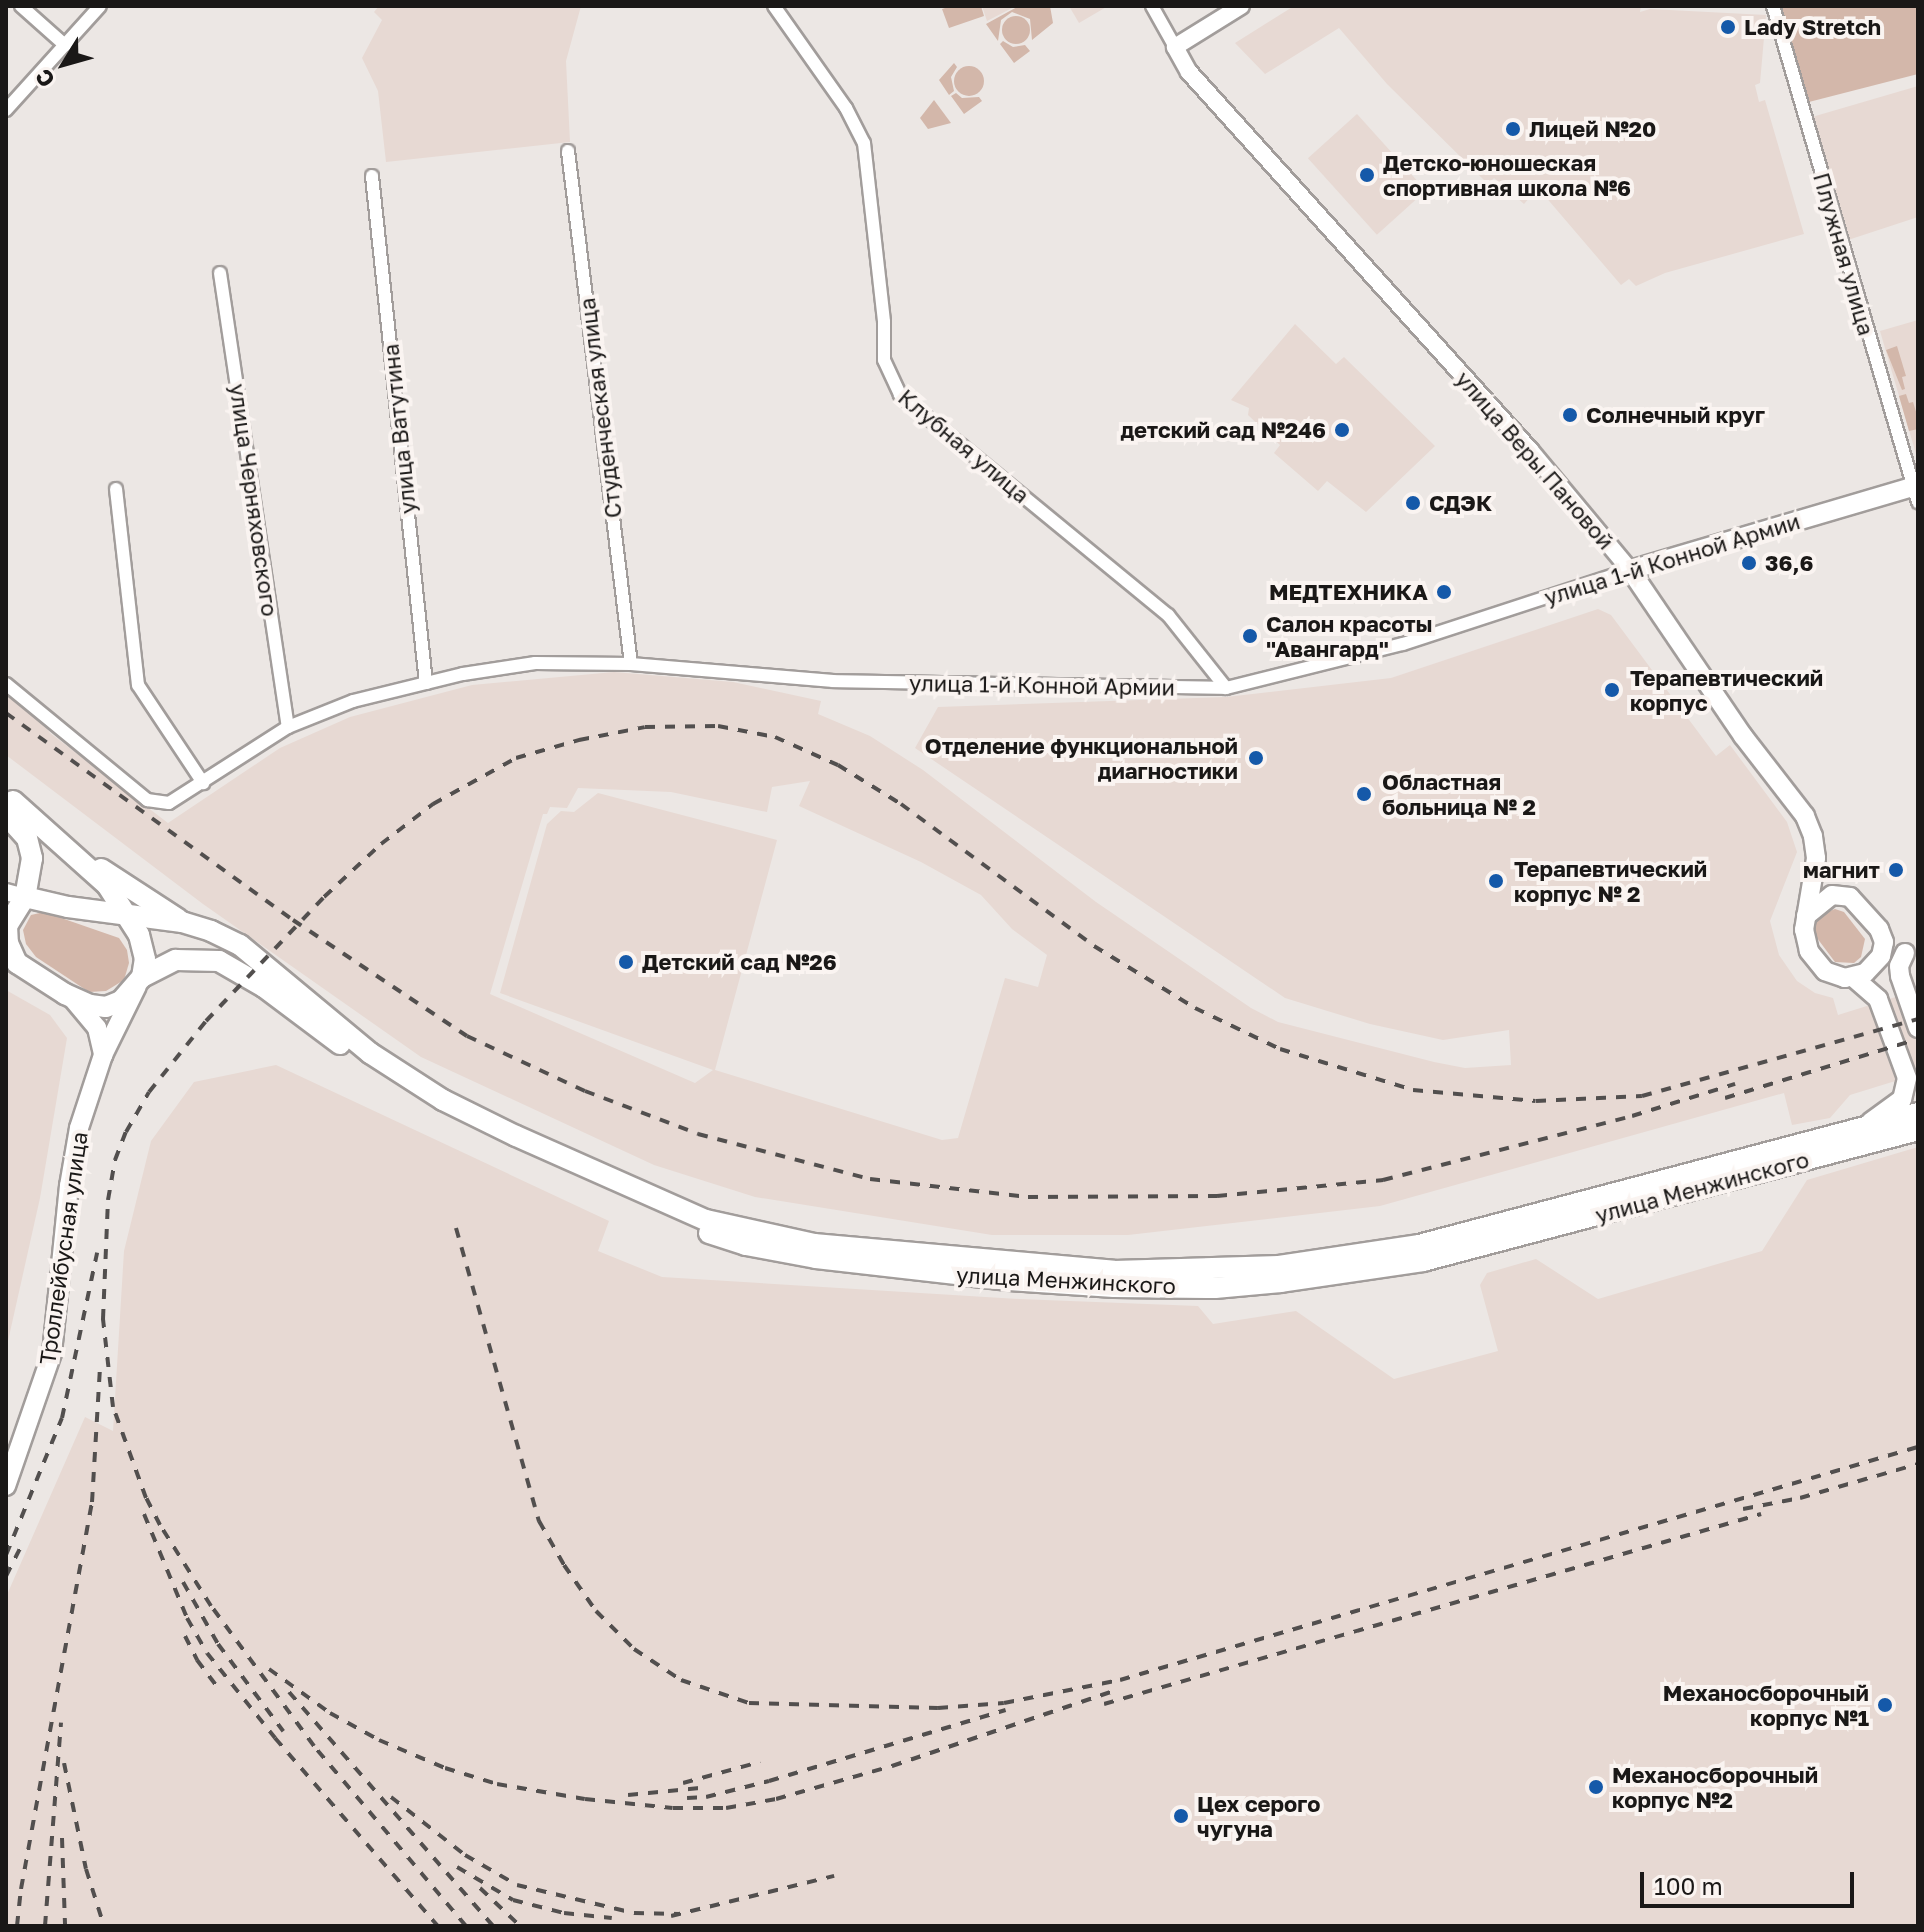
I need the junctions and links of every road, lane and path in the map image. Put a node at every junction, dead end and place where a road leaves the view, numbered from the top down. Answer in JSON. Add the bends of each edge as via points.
{"nodes":[{"id":1,"x":21,"y":6,"type":"edge"},
{"id":2,"x":100,"y":6,"type":"edge"},
{"id":3,"x":774,"y":6,"type":"edge"},
{"id":4,"x":1152,"y":6,"type":"edge"},
{"id":5,"x":1241,"y":6,"type":"edge"},
{"id":6,"x":1773,"y":6,"type":"edge"},
{"id":7,"x":65,"y":45,"type":"junction"},
{"id":8,"x":1175,"y":47,"type":"junction"},
{"id":9,"x":6,"y":110,"type":"edge"},
{"id":10,"x":568,"y":151,"type":"dead end"},
{"id":11,"x":372,"y":176,"type":"dead end"},
{"id":12,"x":220,"y":273,"type":"dead end"},
{"id":13,"x":116,"y":489,"type":"dead end"},
{"id":14,"x":1916,"y":491,"type":"edge"},
{"id":15,"x":1630,"y":570,"type":"junction"},
{"id":16,"x":631,"y":664,"type":"junction"},
{"id":17,"x":426,"y":683,"type":"junction"},
{"id":18,"x":6,"y":684,"type":"edge"},
{"id":19,"x":1226,"y":688,"type":"junction"},
{"id":20,"x":288,"y":727,"type":"junction"},
{"id":21,"x":203,"y":783,"type":"junction"},
{"id":22,"x":8,"y":804,"type":"edge"},
{"id":23,"x":16,"y":894,"type":"edge"},
{"id":24,"x":124,"y":915,"type":"junction"},
{"id":25,"x":1806,"y":916,"type":"junction"},
{"id":26,"x":182,"y":922,"type":"junction"},
{"id":27,"x":1911,"y":948,"type":"edge"},
{"id":28,"x":1881,"y":956,"type":"junction"},
{"id":29,"x":11,"y":960,"type":"edge"},
{"id":30,"x":1859,"y":975,"type":"junction"},
{"id":31,"x":1900,"y":976,"type":"junction"},
{"id":32,"x":270,"y":980,"type":"junction"},
{"id":33,"x":140,"y":981,"type":"junction"},
{"id":34,"x":72,"y":998,"type":"junction"},
{"id":35,"x":1918,"y":1028,"type":"edge"},
{"id":36,"x":103,"y":1055,"type":"junction"},
{"id":37,"x":1918,"y":1075,"type":"edge"},
{"id":38,"x":1918,"y":1114,"type":"edge"},
{"id":39,"x":1856,"y":1130,"type":"junction"},
{"id":40,"x":1886,"y":1130,"type":"junction"},
{"id":41,"x":1918,"y":1130,"type":"edge"},
{"id":42,"x":6,"y":1486,"type":"edge"}],
"edges":[{"from":1,"to":7,"type":"street"},
{"from":2,"to":7,"type":"street"},
{"from":3,"to":19,"type":"street","name":"Клубная улица","via":[[846,108],[864,143],[884,360],[900,395],[1168,615]]},
{"from":4,"to":8,"type":"street","name":"улица Веры Пановой"},
{"from":5,"to":8,"type":"street"},
{"from":6,"to":14,"type":"street","name":"Плужная улица"},
{"from":7,"to":9,"type":"street"},
{"from":8,"to":15,"type":"street","name":"улица Веры Пановой","via":[[1189,72],[1530,450]]},
{"from":10,"to":16,"type":"street","name":"Студенческая улица"},
{"from":11,"to":17,"type":"street","name":"улица Ватутина"},
{"from":12,"to":20,"type":"street","name":"улица Черняховского"},
{"from":13,"to":21,"type":"street","via":[[138,685]]},
{"from":14,"to":15,"type":"main road","name":"улица 1-й Конной Армии"},
{"from":15,"to":19,"type":"street","name":"улица 1-й Конной Армии","via":[[1403,644]]},
{"from":15,"to":25,"type":"main road","name":"улица Веры Пановой","via":[[1743,736],[1805,816],[1816,858]]},
{"from":16,"to":17,"type":"street","name":"улица 1-й Конной Армии","via":[[535,663]]},
{"from":16,"to":19,"type":"street","name":"улица 1-й Конной Армии","via":[[833,681]]},
{"from":17,"to":20,"type":"street","name":"улица 1-й Конной Армии","via":[[353,701]]},
{"from":18,"to":21,"type":"street","name":"улица 1-й Конной Армии","via":[[147,800],[169,803]]},
{"from":20,"to":21,"type":"street","name":"улица 1-й Конной Армии"},
{"from":22,"to":23,"type":"main road","via":[[32,858]]},
{"from":22,"to":24,"type":"main road","via":[[107,885]]},
{"from":22,"to":26,"type":"main road"},
{"from":23,"to":24,"type":"main road"},
{"from":23,"to":29,"type":"main road","via":[[7,926]]},
{"from":24,"to":26,"type":"main road"},
{"from":24,"to":33,"type":"main road","via":[[139,935],[145,959]]},
{"from":25,"to":28,"type":"main road","via":[[1832,895],[1850,897],[1879,929],[1884,942]]},
{"from":25,"to":30,"type":"main road","name":"улица Веры Пановой","via":[[1804,935],[1813,958],[1832,975]]},
{"from":26,"to":32,"type":"main road","via":[[240,945]]},
{"from":27,"to":28,"type":"main road"},
{"from":27,"to":31,"type":"main road","via":[[1899,966]]},
{"from":28,"to":30,"type":"main road"},
{"from":28,"to":31,"type":"main road"},
{"from":29,"to":34,"type":"main road"},
{"from":30,"to":37,"type":"main road","via":[[1890,994]]},
{"from":30,"to":39,"type":"main road","via":[[1878,999],[1907,1078],[1902,1099]]},
{"from":31,"to":35,"type":"main road"},
{"from":32,"to":33,"type":"main road","via":[[200,958],[176,960]]},
{"from":32,"to":39,"type":"main road","name":"улица Менжинского","via":[[443,1100],[516,1136],[706,1220],[829,1246],[1114,1271],[1279,1266],[1419,1245]]},
{"from":32,"to":40,"type":"main road","name":"улица Менжинского","via":[[364,1062],[458,1120],[682,1223],[787,1254],[1009,1280],[1215,1288],[1423,1261]]},
{"from":33,"to":34,"type":"main road","via":[[121,1001],[106,1007]]},
{"from":33,"to":36,"type":"main road","name":"Троллейбусная улица"},
{"from":34,"to":36,"type":"main road","via":[[97,1028]]},
{"from":36,"to":42,"type":"main road","name":"Троллейбусная улица","via":[[79,1128],[69,1186],[52,1353]]},
{"from":37,"to":40,"type":"main road","via":[[1909,1104]]},
{"from":38,"to":40,"type":"main road","name":"улица Менжинского"},
{"from":39,"to":40,"type":"main road","name":"улица Менжинского"},
{"from":40,"to":41,"type":"main road","name":"улица Менжинского"}]}
